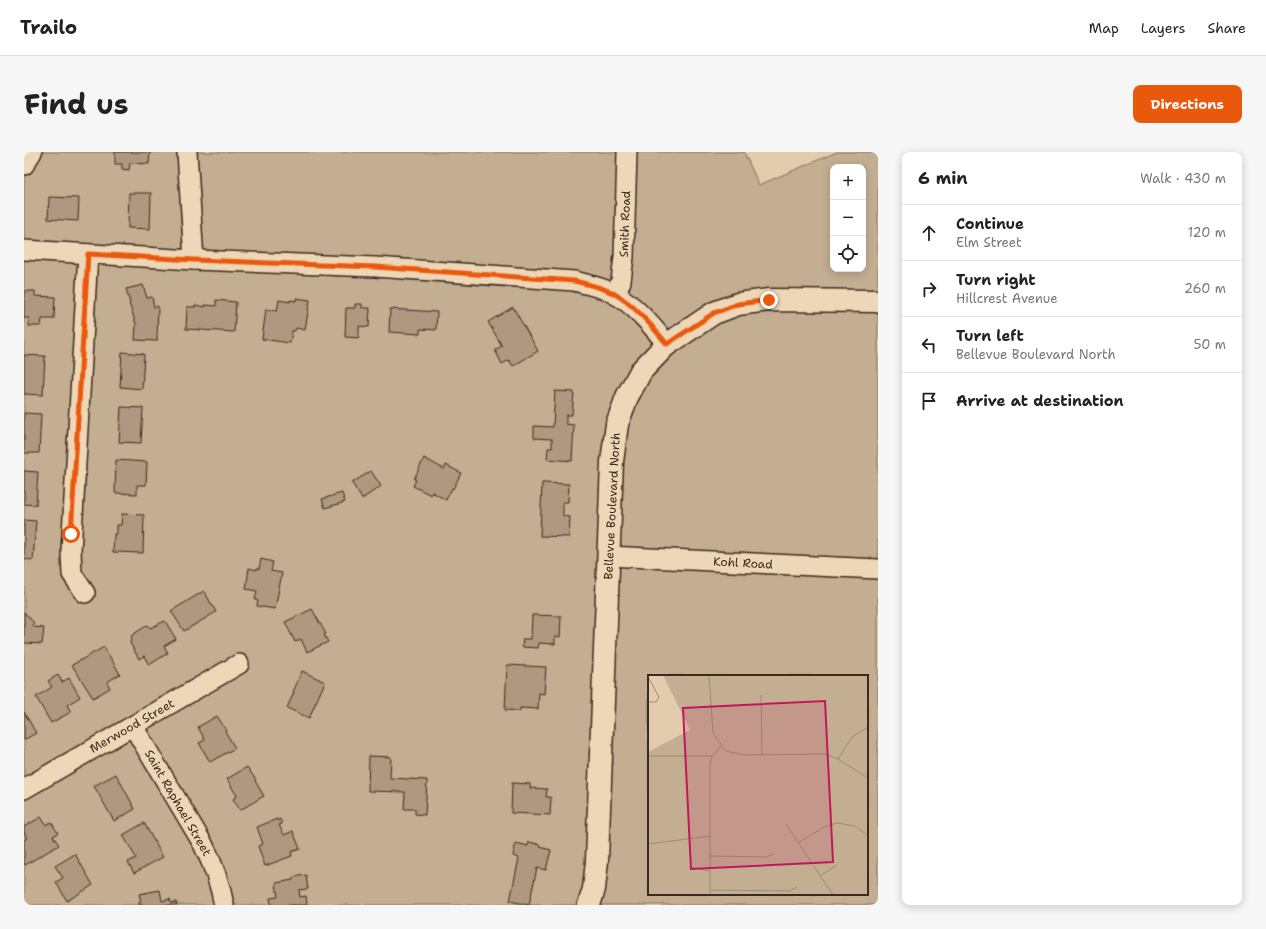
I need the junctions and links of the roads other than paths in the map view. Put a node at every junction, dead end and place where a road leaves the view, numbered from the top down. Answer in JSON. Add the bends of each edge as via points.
{"nodes":[{"id":1,"x":32,"y":152,"type":"edge"},
{"id":2,"x":187,"y":152,"type":"edge"},
{"id":3,"x":627,"y":152,"type":"edge"},
{"id":4,"x":24,"y":165,"type":"edge"},
{"id":5,"x":24,"y":250,"type":"edge"},
{"id":6,"x":88,"y":254,"type":"junction"},
{"id":7,"x":194,"y":260,"type":"junction"},
{"id":8,"x":616,"y":295,"type":"junction"},
{"id":9,"x":878,"y":301,"type":"edge"},
{"id":10,"x":667,"y":344,"type":"junction"},
{"id":11,"x":608,"y":556,"type":"junction"},
{"id":12,"x":878,"y":569,"type":"edge"},
{"id":13,"x":85,"y":593,"type":"dead end"},
{"id":14,"x":239,"y":664,"type":"dead end"},
{"id":15,"x":133,"y":726,"type":"junction"},
{"id":16,"x":24,"y":789,"type":"edge"},
{"id":17,"x":224,"y":905,"type":"edge"},
{"id":18,"x":589,"y":905,"type":"edge"}],
"edges":[{"from":1,"to":4,"type":"street"},
{"from":2,"to":7,"type":"street"},
{"from":3,"to":8,"type":"street","name":"Smith Road","via":[[624,257],[621,281]]},
{"from":5,"to":6,"type":"street"},
{"from":6,"to":7,"type":"street"},
{"from":6,"to":13,"type":"street","via":[[70,551],[72,574]]},
{"from":7,"to":8,"type":"street","via":[[375,267],[574,281]]},
{"from":8,"to":10,"type":"street","via":[[642,316]]},
{"from":9,"to":10,"type":"main road","name":"Bellevue Boulevard North","via":[[769,300],[738,304],[714,313]]},
{"from":10,"to":11,"type":"main road","name":"Bellevue Boulevard North","via":[[641,371],[627,397],[617,424],[612,462]]},
{"from":11,"to":12,"type":"street","name":"Kohl Road"},
{"from":11,"to":18,"type":"main road","name":"Bellevue Boulevard North","via":[[597,861],[594,889]]},
{"from":14,"to":15,"type":"street","name":"Merwood Street"},
{"from":15,"to":16,"type":"street","name":"Merwood Street"},
{"from":15,"to":17,"type":"street","name":"Saint Raphael Street","via":[[203,844],[218,880]]}]}
